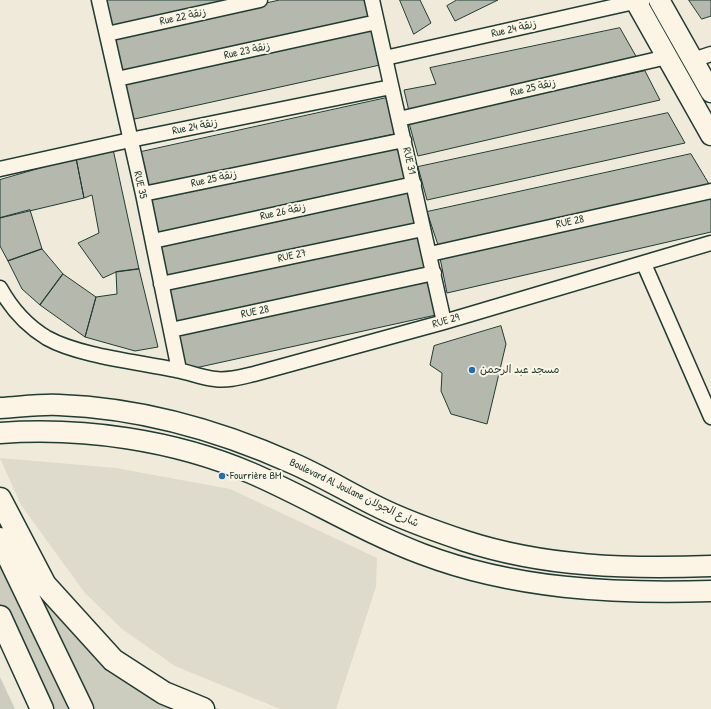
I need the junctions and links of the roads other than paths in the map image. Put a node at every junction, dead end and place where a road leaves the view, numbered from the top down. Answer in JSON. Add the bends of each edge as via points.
{"nodes":[{"id":1,"x":99,"y":0,"type":"edge"},
{"id":2,"x":260,"y":0,"type":"edge"},
{"id":3,"x":372,"y":0,"type":"edge"},
{"id":4,"x":638,"y":0,"type":"edge"},
{"id":5,"x":659,"y":0,"type":"edge"},
{"id":6,"x":377,"y":22,"type":"junction"},
{"id":7,"x":107,"y":34,"type":"junction"},
{"id":8,"x":667,"y":57,"type":"junction"},
{"id":9,"x":702,"y":57,"type":"edge"},
{"id":10,"x":386,"y":58,"type":"junction"},
{"id":11,"x":117,"y":79,"type":"junction"},
{"id":12,"x":391,"y":87,"type":"junction"},
{"id":13,"x":711,"y":92,"type":"edge"},
{"id":14,"x":399,"y":119,"type":"junction"},
{"id":15,"x":711,"y":134,"type":"edge"},
{"id":16,"x":130,"y":140,"type":"junction"},
{"id":17,"x":404,"y":140,"type":"junction"},
{"id":18,"x":0,"y":169,"type":"edge"},
{"id":19,"x":414,"y":184,"type":"junction"},
{"id":20,"x":711,"y":191,"type":"edge"},
{"id":21,"x":143,"y":194,"type":"junction"},
{"id":22,"x":424,"y":229,"type":"junction"},
{"id":23,"x":153,"y":241,"type":"junction"},
{"id":24,"x":711,"y":243,"type":"edge"},
{"id":25,"x":430,"y":254,"type":"junction"},
{"id":26,"x":644,"y":264,"type":"junction"},
{"id":27,"x":434,"y":273,"type":"junction"},
{"id":28,"x":161,"y":284,"type":"junction"},
{"id":29,"x":0,"y":288,"type":"edge"},
{"id":30,"x":444,"y":322,"type":"junction"},
{"id":31,"x":171,"y":330,"type":"junction"},
{"id":32,"x":179,"y":370,"type":"junction"},
{"id":33,"x":0,"y":408,"type":"edge"},
{"id":34,"x":711,"y":417,"type":"edge"},
{"id":35,"x":0,"y":433,"type":"edge"},
{"id":36,"x":0,"y":499,"type":"edge"},
{"id":37,"x":0,"y":540,"type":"edge"},
{"id":38,"x":467,"y":542,"type":"junction"},
{"id":39,"x":459,"y":566,"type":"junction"},
{"id":40,"x":711,"y":566,"type":"edge"},
{"id":41,"x":711,"y":591,"type":"edge"},
{"id":42,"x":0,"y":617,"type":"edge"},
{"id":43,"x":39,"y":704,"type":"edge"},
{"id":44,"x":82,"y":709,"type":"edge"},
{"id":45,"x":203,"y":709,"type":"edge"}],
"edges":[{"from":1,"to":7,"type":"street","name":"RUE 35"},
{"from":2,"to":7,"type":"street","name":"Rue 22 زنقة"},
{"from":3,"to":6,"type":"street","name":"RUE 31"},
{"from":4,"to":8,"type":"main road"},
{"from":4,"to":10,"type":"street","name":"Rue 24 زنقة"},
{"from":5,"to":9,"type":"main road"},
{"from":6,"to":10,"type":"street","name":"RUE 31"},
{"from":6,"to":11,"type":"street","name":"Rue 23 زنقة"},
{"from":7,"to":11,"type":"street","name":"RUE 35"},
{"from":8,"to":14,"type":"street","name":"Rue 25 زنقة"},
{"from":8,"to":15,"type":"main road"},
{"from":9,"to":13,"type":"main road"},
{"from":10,"to":12,"type":"street","name":"RUE 31"},
{"from":11,"to":16,"type":"street","name":"RUE 35"},
{"from":12,"to":14,"type":"street","name":"RUE 31"},
{"from":12,"to":16,"type":"street","name":"Rue 24 زنقة"},
{"from":14,"to":17,"type":"street","name":"RUE 31"},
{"from":16,"to":18,"type":"street","name":"Rue 24 زنقة"},
{"from":16,"to":21,"type":"street","name":"RUE 35"},
{"from":17,"to":19,"type":"street","name":"RUE 31"},
{"from":17,"to":21,"type":"street","name":"Rue 25 زنقة"},
{"from":19,"to":22,"type":"street","name":"RUE 31"},
{"from":19,"to":23,"type":"street","name":"Rue 26 زنقة"},
{"from":20,"to":25,"type":"street","name":"RUE 28"},
{"from":21,"to":23,"type":"street","name":"RUE 35"},
{"from":22,"to":25,"type":"street","name":"RUE 31"},
{"from":22,"to":28,"type":"street","name":"RUE 27"},
{"from":23,"to":28,"type":"street","name":"RUE 35"},
{"from":24,"to":26,"type":"street","name":"RUE 29"},
{"from":25,"to":27,"type":"street","name":"RUE 31"},
{"from":26,"to":30,"type":"street","name":"RUE 29"},
{"from":26,"to":34,"type":"street"},
{"from":27,"to":30,"type":"street","name":"RUE 31"},
{"from":27,"to":31,"type":"street","name":"RUE 28"},
{"from":28,"to":31,"type":"street","name":"RUE 35"},
{"from":29,"to":32,"type":"street","name":"RUE 29","via":[[24,320],[56,343],[77,350]]},
{"from":30,"to":32,"type":"street","name":"RUE 29","via":[[231,379],[213,379]]},
{"from":31,"to":32,"type":"street","name":"RUE 35"},
{"from":33,"to":38,"type":"main road","name":"Boulevard Al Joulane شارع الجولان","via":[[58,405],[121,411],[193,426],[264,451],[379,508]]},
{"from":35,"to":39,"type":"main road","via":[[82,433],[134,440],[189,452],[237,467],[401,546]]},
{"from":36,"to":45,"type":"highway","via":[[45,585],[113,660],[164,693]]},
{"from":37,"to":44,"type":"highway"},
{"from":38,"to":39,"type":"main road"},
{"from":38,"to":40,"type":"main road","name":"Boulevard Al Joulane شارع الجولان","via":[[516,554],[576,564],[643,568]]},
{"from":39,"to":41,"type":"main road","via":[[498,576],[562,587],[637,592]]},
{"from":42,"to":43,"type":"highway"}]}
